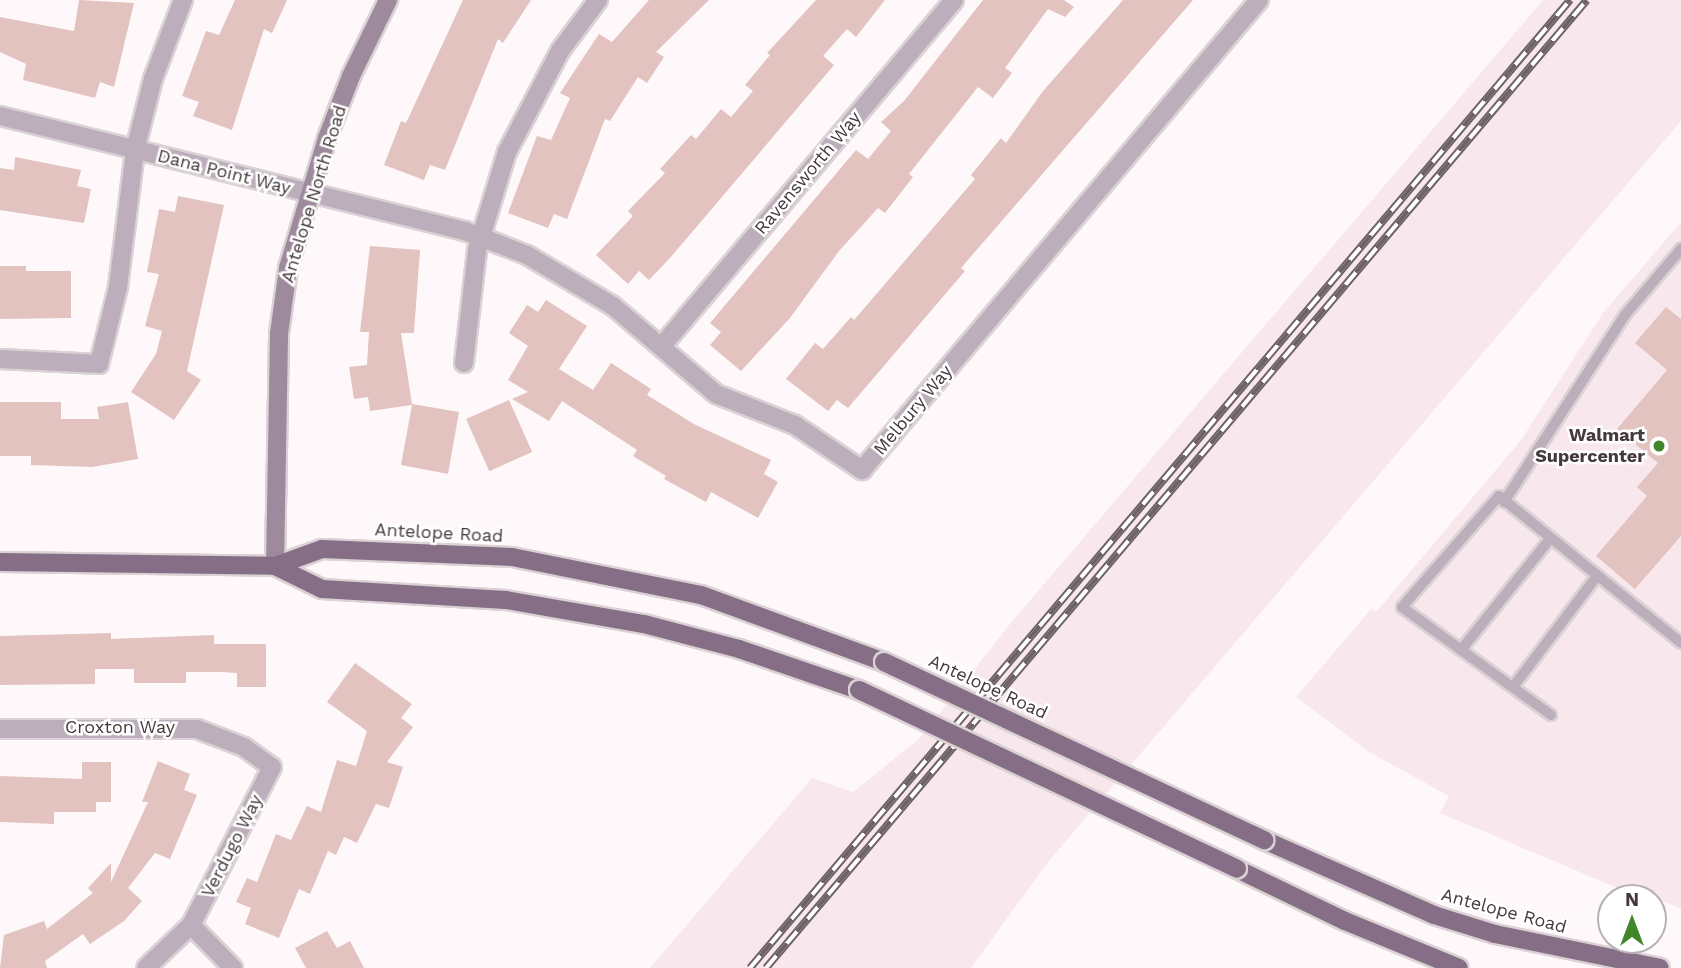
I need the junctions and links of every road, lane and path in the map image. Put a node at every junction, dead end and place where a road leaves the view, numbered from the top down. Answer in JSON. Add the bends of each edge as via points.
{"nodes":[{"id":1,"x":183,"y":0,"type":"edge"},
{"id":2,"x":388,"y":0,"type":"edge"},
{"id":3,"x":598,"y":0,"type":"edge"},
{"id":4,"x":954,"y":0,"type":"edge"},
{"id":5,"x":1259,"y":0,"type":"edge"},
{"id":6,"x":0,"y":116,"type":"edge"},
{"id":7,"x":135,"y":150,"type":"junction"},
{"id":8,"x":312,"y":193,"type":"junction"},
{"id":9,"x":481,"y":236,"type":"junction"},
{"id":10,"x":1681,"y":249,"type":"edge"},
{"id":11,"x":661,"y":347,"type":"junction"},
{"id":12,"x":0,"y":359,"type":"edge"},
{"id":13,"x":464,"y":363,"type":"dead end"},
{"id":14,"x":1504,"y":502,"type":"junction"},
{"id":15,"x":1550,"y":538,"type":"junction"},
{"id":16,"x":0,"y":562,"type":"edge"},
{"id":17,"x":275,"y":566,"type":"junction"},
{"id":18,"x":1597,"y":576,"type":"junction"},
{"id":19,"x":1681,"y":643,"type":"edge"},
{"id":20,"x":1461,"y":650,"type":"junction"},
{"id":21,"x":1513,"y":687,"type":"junction"},
{"id":22,"x":1550,"y":715,"type":"dead end"},
{"id":23,"x":0,"y":729,"type":"edge"},
{"id":24,"x":272,"y":767,"type":"joint"},
{"id":25,"x":191,"y":925,"type":"junction"},
{"id":26,"x":146,"y":968,"type":"edge"},
{"id":27,"x":233,"y":968,"type":"edge"},
{"id":28,"x":1459,"y":968,"type":"edge"},
{"id":29,"x":1660,"y":968,"type":"edge"}],
"edges":[{"from":1,"to":7,"type":"street","via":[[153,79]]},
{"from":2,"to":8,"type":"main road","name":"Antelope North Road","via":[[351,76]]},
{"from":3,"to":9,"type":"street","via":[[533,96],[507,152]]},
{"from":4,"to":11,"type":"street","name":"Ravensworth Way"},
{"from":5,"to":11,"type":"street","name":"Melbury Way","via":[[862,470],[795,425],[716,394]]},
{"from":6,"to":7,"type":"street","name":"Dana Point Way"},
{"from":7,"to":8,"type":"street","name":"Dana Point Way"},
{"from":7,"to":12,"type":"street","via":[[118,287],[99,364]]},
{"from":8,"to":9,"type":"street","name":"Melbury Way"},
{"from":8,"to":17,"type":"main road","name":"Antelope North Road","via":[[288,268],[279,334]]},
{"from":9,"to":11,"type":"street","name":"Melbury Way","via":[[578,282]]},
{"from":9,"to":13,"type":"street"},
{"from":10,"to":14,"type":"lane","via":[[1625,315]]},
{"from":14,"to":15,"type":"lane"},
{"from":14,"to":20,"type":"lane","via":[[1499,496],[1402,607]]},
{"from":15,"to":18,"type":"lane"},
{"from":15,"to":20,"type":"lane"},
{"from":16,"to":17,"type":"main road","name":"Antelope Road"},
{"from":17,"to":28,"type":"main road","name":"Antelope Road","bridge":true,"via":[[322,589],[506,600],[644,624],[739,649],[859,690],[1345,921]]},
{"from":17,"to":29,"type":"main road","name":"Antelope Road","bridge":true,"via":[[322,549],[512,557],[701,595],[884,662],[1434,915],[1495,934]]},
{"from":18,"to":19,"type":"lane"},
{"from":18,"to":21,"type":"lane"},
{"from":20,"to":21,"type":"lane"},
{"from":21,"to":22,"type":"lane"},
{"from":23,"to":24,"type":"street","name":"Croxton Way","via":[[197,729],[237,743]]},
{"from":24,"to":25,"type":"street","name":"Verdugo Way"},
{"from":25,"to":26,"type":"street","name":"Verdugo Way"},
{"from":25,"to":27,"type":"street"}]}
